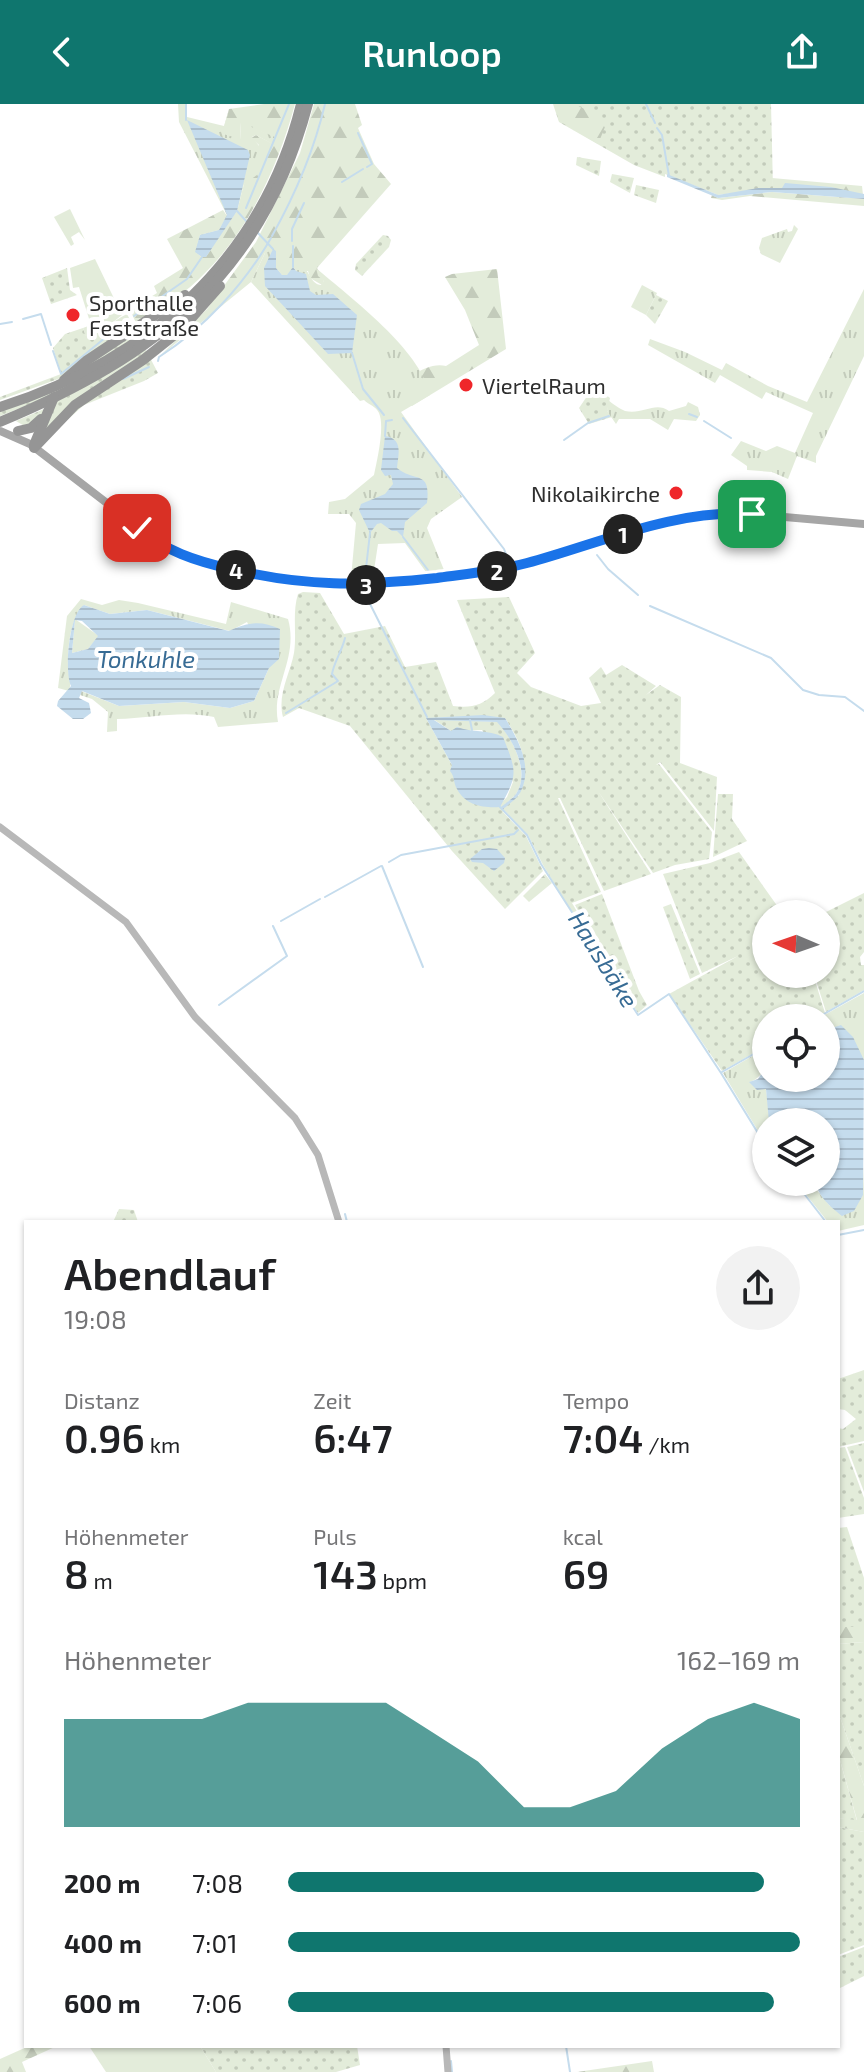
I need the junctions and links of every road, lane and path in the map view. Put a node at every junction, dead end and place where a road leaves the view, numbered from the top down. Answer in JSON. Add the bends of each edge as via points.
{"nodes":[{"id":1,"x":301,"y":104,"type":"edge"},
{"id":2,"x":308,"y":104,"type":"edge"},
{"id":3,"x":256,"y":222,"type":"junction"},
{"id":4,"x":249,"y":233,"type":"junction"},
{"id":5,"x":148,"y":339,"type":"junction"},
{"id":6,"x":0,"y":407,"type":"edge"},
{"id":7,"x":47,"y":412,"type":"junction"},
{"id":8,"x":0,"y":422,"type":"edge"},
{"id":9,"x":0,"y":431,"type":"edge"},
{"id":10,"x":18,"y":431,"type":"junction"},
{"id":11,"x":32,"y":446,"type":"junction"},
{"id":12,"x":864,"y":524,"type":"edge"},
{"id":13,"x":0,"y":827,"type":"edge"},
{"id":14,"x":338,"y":1220,"type":"edge"},
{"id":15,"x":446,"y":2048,"type":"edge"},
{"id":16,"x":448,"y":2072,"type":"edge"}],
"edges":[{"from":1,"to":3,"type":"highway"},
{"from":2,"to":3,"type":"highway","via":[[285,172]]},
{"from":3,"to":4,"type":"highway"},
{"from":4,"to":5,"type":"highway"},
{"from":4,"to":5,"type":"highway","via":[[199,300]]},
{"from":5,"to":6,"type":"highway","via":[[84,374]]},
{"from":5,"to":7,"type":"highway","via":[[130,334],[70,372]]},
{"from":5,"to":8,"type":"highway","via":[[71,390]]},
{"from":5,"to":11,"type":"highway","via":[[143,360],[75,405]]},
{"from":7,"to":10,"type":"highway","via":[[31,428]]},
{"from":7,"to":11,"type":"highway"},
{"from":8,"to":10,"type":"main road"},
{"from":9,"to":11,"type":"main road"},
{"from":10,"to":11,"type":"main road"},
{"from":11,"to":12,"type":"main road","via":[[174,553],[300,582],[378,584],[494,571],[698,515]]},
{"from":13,"to":14,"type":"main road","via":[[126,922],[201,1024],[295,1118],[318,1155]]},
{"from":15,"to":16,"type":"main road"}]}
